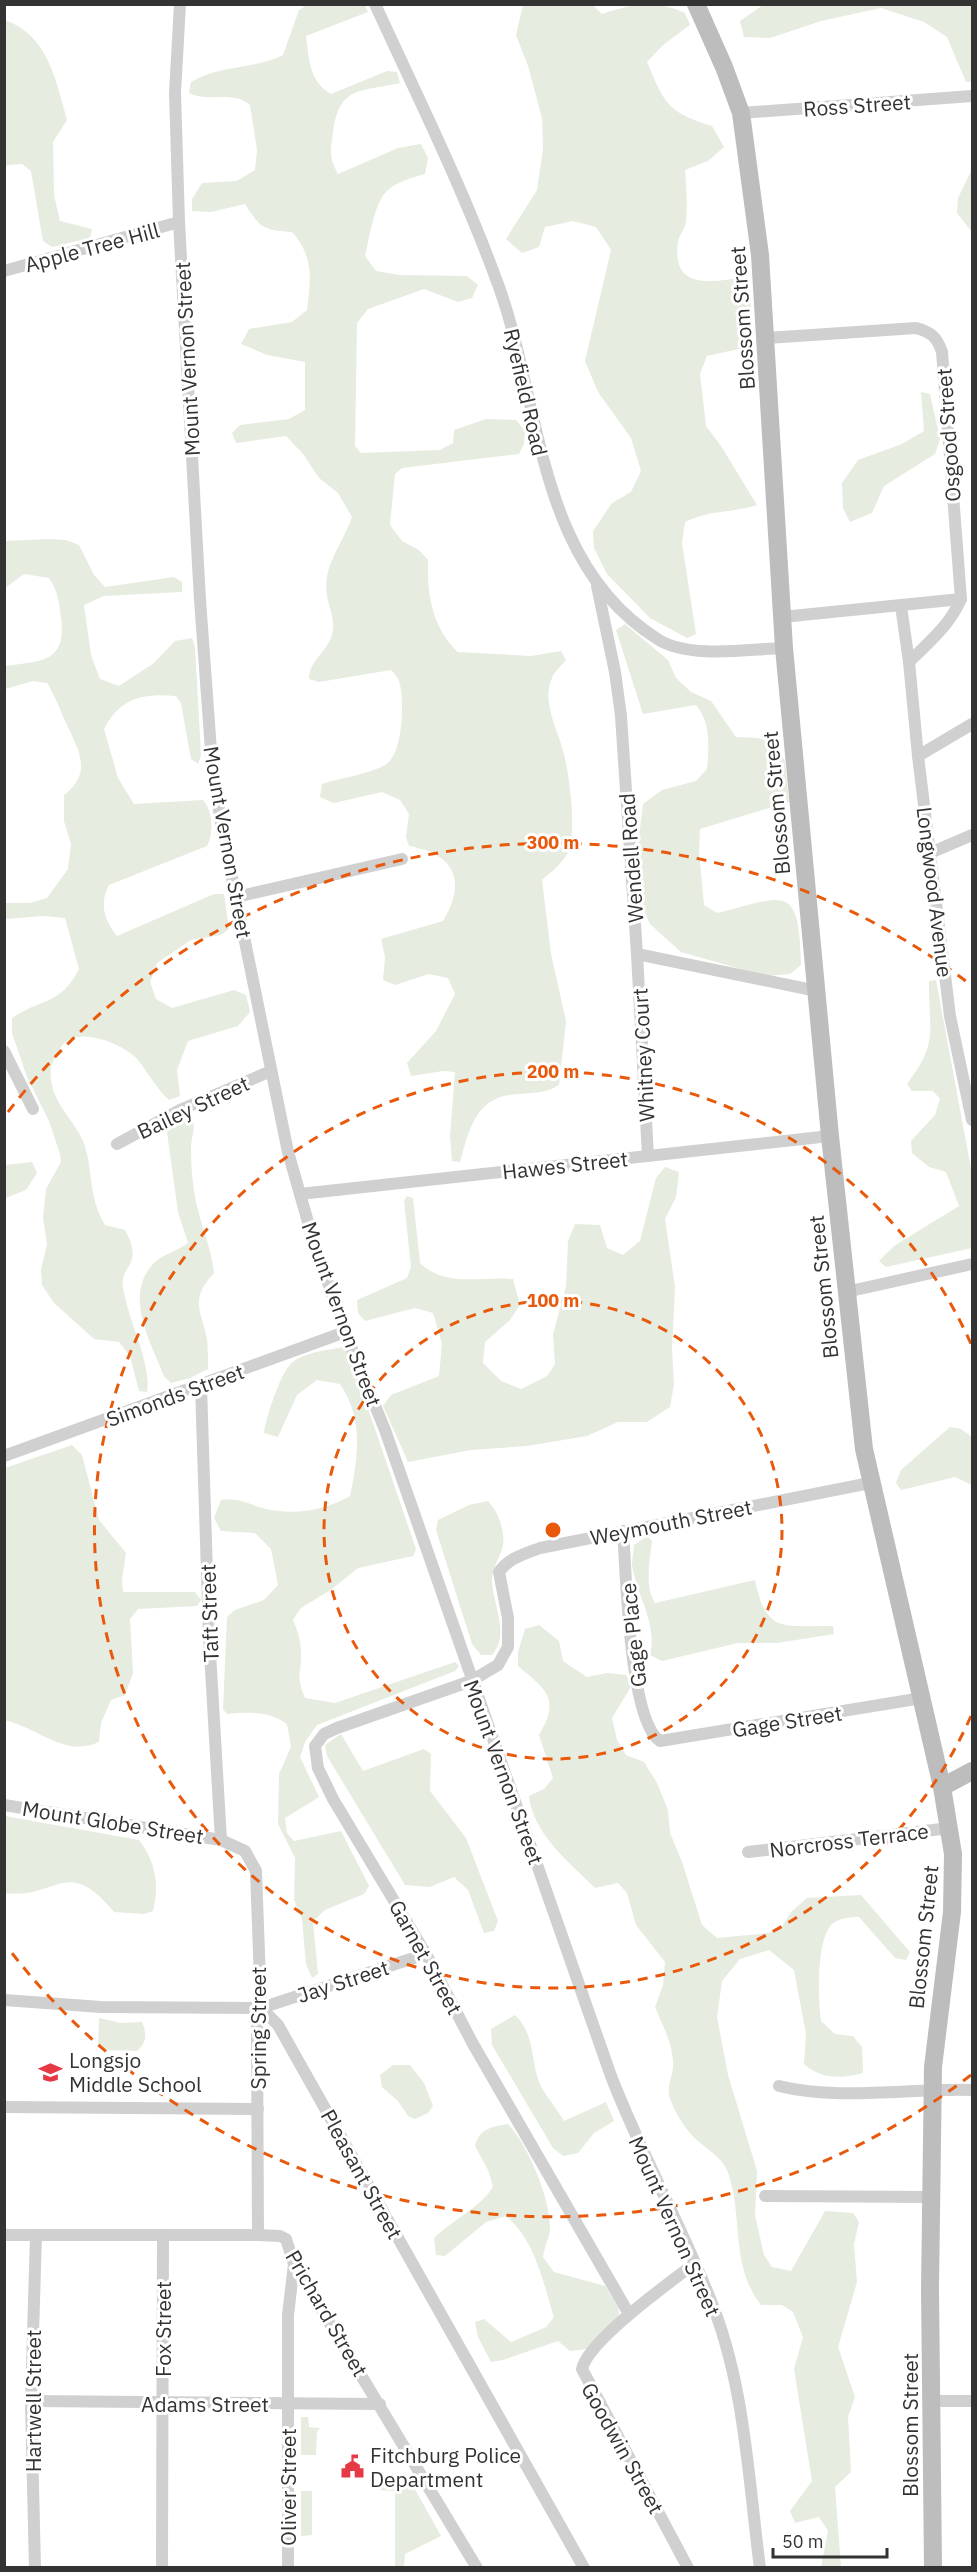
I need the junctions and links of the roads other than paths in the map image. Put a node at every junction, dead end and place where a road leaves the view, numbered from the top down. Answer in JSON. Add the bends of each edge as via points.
{"nodes":[{"id":1,"x":180,"y":4,"type":"edge"},
{"id":2,"x":375,"y":4,"type":"edge"},
{"id":3,"x":696,"y":4,"type":"edge"},
{"id":4,"x":972,"y":96,"type":"edge"},
{"id":5,"x":741,"y":113,"type":"junction"},
{"id":6,"x":179,"y":222,"type":"junction"},
{"id":7,"x":4,"y":271,"type":"edge"},
{"id":8,"x":767,"y":338,"type":"junction"},
{"id":9,"x":596,"y":582,"type":"junction"},
{"id":10,"x":961,"y":599,"type":"junction"},
{"id":11,"x":901,"y":606,"type":"junction"},
{"id":12,"x":782,"y":617,"type":"junction"},
{"id":13,"x":784,"y":648,"type":"junction"},
{"id":14,"x":909,"y":662,"type":"junction"},
{"id":15,"x":972,"y":724,"type":"edge"},
{"id":16,"x":918,"y":756,"type":"junction"},
{"id":17,"x":972,"y":835,"type":"edge"},
{"id":18,"x":930,"y":853,"type":"junction"},
{"id":19,"x":402,"y":859,"type":"dead end"},
{"id":20,"x":236,"y":897,"type":"junction"},
{"id":21,"x":637,"y":954,"type":"junction"},
{"id":22,"x":817,"y":991,"type":"junction"},
{"id":23,"x":4,"y":1051,"type":"edge"},
{"id":24,"x":271,"y":1071,"type":"junction"},
{"id":25,"x":33,"y":1109,"type":"dead end"},
{"id":26,"x":972,"y":1120,"type":"edge"},
{"id":27,"x":830,"y":1136,"type":"junction"},
{"id":28,"x":117,"y":1143,"type":"dead end"},
{"id":29,"x":648,"y":1156,"type":"junction"},
{"id":30,"x":300,"y":1194,"type":"junction"},
{"id":31,"x":972,"y":1264,"type":"edge"},
{"id":32,"x":846,"y":1292,"type":"junction"},
{"id":33,"x":345,"y":1332,"type":"junction"},
{"id":34,"x":201,"y":1386,"type":"junction"},
{"id":35,"x":4,"y":1456,"type":"edge"},
{"id":36,"x":870,"y":1484,"type":"junction"},
{"id":37,"x":623,"y":1530,"type":"junction"},
{"id":38,"x":471,"y":1681,"type":"junction"},
{"id":39,"x":922,"y":1698,"type":"junction"},
{"id":40,"x":653,"y":1737,"type":"joint"},
{"id":41,"x":972,"y":1771,"type":"edge"},
{"id":42,"x":942,"y":1787,"type":"junction"},
{"id":43,"x":4,"y":1805,"type":"edge"},
{"id":44,"x":950,"y":1828,"type":"junction"},
{"id":45,"x":221,"y":1840,"type":"junction"},
{"id":46,"x":748,"y":1852,"type":"dead end"},
{"id":47,"x":426,"y":1954,"type":"junction"},
{"id":48,"x":4,"y":2000,"type":"edge"},
{"id":49,"x":261,"y":2008,"type":"junction"},
{"id":50,"x":779,"y":2086,"type":"dead end"},
{"id":51,"x":932,"y":2089,"type":"junction"},
{"id":52,"x":972,"y":2090,"type":"edge"},
{"id":53,"x":4,"y":2107,"type":"edge"},
{"id":54,"x":258,"y":2109,"type":"junction"},
{"id":55,"x":765,"y":2196,"type":"dead end"},
{"id":56,"x":931,"y":2197,"type":"junction"},
{"id":57,"x":4,"y":2235,"type":"edge"},
{"id":58,"x":36,"y":2235,"type":"junction"},
{"id":59,"x":163,"y":2235,"type":"junction"},
{"id":60,"x":258,"y":2235,"type":"junction"},
{"id":61,"x":294,"y":2264,"type":"junction"},
{"id":62,"x":694,"y":2264,"type":"junction"},
{"id":63,"x":629,"y":2314,"type":"junction"},
{"id":64,"x":933,"y":2401,"type":"junction"},
{"id":65,"x":972,"y":2401,"type":"edge"},
{"id":66,"x":31,"y":2402,"type":"junction"},
{"id":67,"x":164,"y":2404,"type":"junction"},
{"id":68,"x":288,"y":2404,"type":"junction"},
{"id":69,"x":380,"y":2404,"type":"junction"},
{"id":70,"x":35,"y":2568,"type":"edge"},
{"id":71,"x":162,"y":2568,"type":"edge"},
{"id":72,"x":288,"y":2568,"type":"edge"},
{"id":73,"x":477,"y":2568,"type":"edge"},
{"id":74,"x":584,"y":2568,"type":"edge"},
{"id":75,"x":688,"y":2568,"type":"edge"},
{"id":76,"x":760,"y":2568,"type":"edge"},
{"id":77,"x":933,"y":2568,"type":"edge"}],
"edges":[{"from":1,"to":6,"type":"street","name":"Mount Vernon Street","via":[[176,93]]},
{"from":2,"to":9,"type":"street","name":"Ryefield Road","via":[[486,253],[511,329],[546,475]]},
{"from":3,"to":5,"type":"street","name":"Blossom Street"},
{"from":4,"to":5,"type":"street","name":"Ross Street"},
{"from":5,"to":8,"type":"street","name":"Blossom Street"},
{"from":6,"to":7,"type":"street","name":"Apple Tree Hill"},
{"from":6,"to":20,"type":"street","name":"Mount Vernon Street","via":[[204,676],[212,764]]},
{"from":8,"to":10,"type":"street","name":"Osgood Street","via":[[916,328],[929,331],[938,340]]},
{"from":8,"to":12,"type":"street","name":"Blossom Street"},
{"from":9,"to":13,"type":"street","name":"Ryefield Road","via":[[613,604],[672,647],[694,651]]},
{"from":9,"to":21,"type":"street","name":"Wendell Road","via":[[621,716]]},
{"from":10,"to":11,"type":"street"},
{"from":10,"to":14,"type":"street","via":[[954,615]]},
{"from":11,"to":12,"type":"street"},
{"from":11,"to":14,"type":"street","name":"Longwood Avenue"},
{"from":12,"to":13,"type":"street","name":"Blossom Street"},
{"from":13,"to":22,"type":"street","name":"Blossom Street"},
{"from":14,"to":16,"type":"street","name":"Longwood Avenue"},
{"from":15,"to":16,"type":"street"},
{"from":16,"to":18,"type":"street","name":"Longwood Avenue"},
{"from":17,"to":18,"type":"street"},
{"from":18,"to":26,"type":"street","name":"Longwood Avenue","via":[[950,1016]]},
{"from":19,"to":20,"type":"street"},
{"from":20,"to":24,"type":"street","name":"Mount Vernon Street"},
{"from":21,"to":22,"type":"street","name":"Wendell Road"},
{"from":21,"to":29,"type":"street","name":"Whitney Court"},
{"from":22,"to":27,"type":"street","name":"Blossom Street"},
{"from":23,"to":25,"type":"street"},
{"from":24,"to":28,"type":"street","name":"Bailey Street","via":[[180,1110]]},
{"from":24,"to":30,"type":"street","name":"Mount Vernon Street"},
{"from":27,"to":29,"type":"street","name":"Hawes Street"},
{"from":27,"to":32,"type":"street","name":"Blossom Street"},
{"from":29,"to":30,"type":"street","name":"Hawes Street"},
{"from":30,"to":33,"type":"street","name":"Mount Vernon Street"},
{"from":31,"to":32,"type":"street"},
{"from":32,"to":36,"type":"street","name":"Blossom Street"},
{"from":33,"to":34,"type":"street","name":"Simonds Street"},
{"from":33,"to":38,"type":"street","name":"Mount Vernon Street","via":[[385,1430]]},
{"from":34,"to":35,"type":"street","name":"Simonds Street"},
{"from":34,"to":45,"type":"street","name":"Taft Street","via":[[209,1636]]},
{"from":36,"to":37,"type":"street","name":"Weymouth Street"},
{"from":36,"to":39,"type":"street","name":"Blossom Street"},
{"from":37,"to":38,"type":"street","name":"Weymouth Street","via":[[540,1548],[505,1563],[499,1572],[508,1618],[508,1647],[498,1665]]},
{"from":37,"to":40,"type":"street","name":"Gage Place","via":[[636,1681]]},
{"from":38,"to":47,"type":"street","name":"Garnet Street","via":[[337,1728],[324,1734],[314,1750],[333,1799]]},
{"from":38,"to":62,"type":"street","name":"Mount Vernon Street","via":[[611,2076]]},
{"from":39,"to":40,"type":"street","name":"Gage Street","via":[[660,1741]]},
{"from":39,"to":42,"type":"street","name":"Blossom Street"},
{"from":41,"to":42,"type":"street"},
{"from":42,"to":44,"type":"street","name":"Blossom Street"},
{"from":43,"to":45,"type":"street","name":"Mount Globe Street"},
{"from":44,"to":46,"type":"street","name":"Norcross Terrace"},
{"from":44,"to":51,"type":"street","name":"Blossom Street","via":[[954,1897],[934,2043]]},
{"from":45,"to":49,"type":"street","name":"Spring Street","via":[[245,1851],[256,1871]]},
{"from":47,"to":49,"type":"street","name":"Jay Street"},
{"from":47,"to":63,"type":"street","name":"Garnet Street","via":[[473,2044]]},
{"from":48,"to":49,"type":"street","via":[[101,2007]]},
{"from":49,"to":54,"type":"street","name":"Spring Street","via":[[256,2027]]},
{"from":49,"to":74,"type":"street","name":"Pleasant Street","via":[[278,2025]]},
{"from":50,"to":51,"type":"street","via":[[808,2093]]},
{"from":51,"to":52,"type":"street"},
{"from":51,"to":56,"type":"street","name":"Blossom Street"},
{"from":53,"to":54,"type":"street"},
{"from":54,"to":60,"type":"street","name":"Spring Street"},
{"from":55,"to":56,"type":"street"},
{"from":56,"to":64,"type":"street","name":"Blossom Street"},
{"from":57,"to":58,"type":"street","name":"Prichard Street"},
{"from":58,"to":59,"type":"street","name":"Prichard Street"},
{"from":58,"to":66,"type":"street","name":"Hartwell Street"},
{"from":59,"to":60,"type":"street","name":"Prichard Street"},
{"from":59,"to":67,"type":"street","name":"Fox Street"},
{"from":60,"to":61,"type":"street","name":"Prichard Street","via":[[286,2239]]},
{"from":61,"to":68,"type":"street","name":"Oliver Street","via":[[288,2315]]},
{"from":61,"to":69,"type":"street","name":"Prichard Street"},
{"from":62,"to":63,"type":"street","name":"Goodwin Street"},
{"from":62,"to":76,"type":"street","name":"Mount Vernon Street","via":[[710,2296],[740,2411]]},
{"from":63,"to":75,"type":"street","name":"Goodwin Street","via":[[587,2357],[582,2372]]},
{"from":64,"to":65,"type":"street"},
{"from":64,"to":77,"type":"street","name":"Blossom Street"},
{"from":66,"to":67,"type":"street","name":"Adams Street"},
{"from":66,"to":70,"type":"street","name":"Hartwell Street"},
{"from":67,"to":68,"type":"street","name":"Adams Street"},
{"from":67,"to":71,"type":"street","name":"Fox Street"},
{"from":68,"to":69,"type":"street","name":"Adams Street"},
{"from":68,"to":72,"type":"street","name":"Oliver Street"},
{"from":69,"to":73,"type":"street","name":"Prichard Street"}]}
